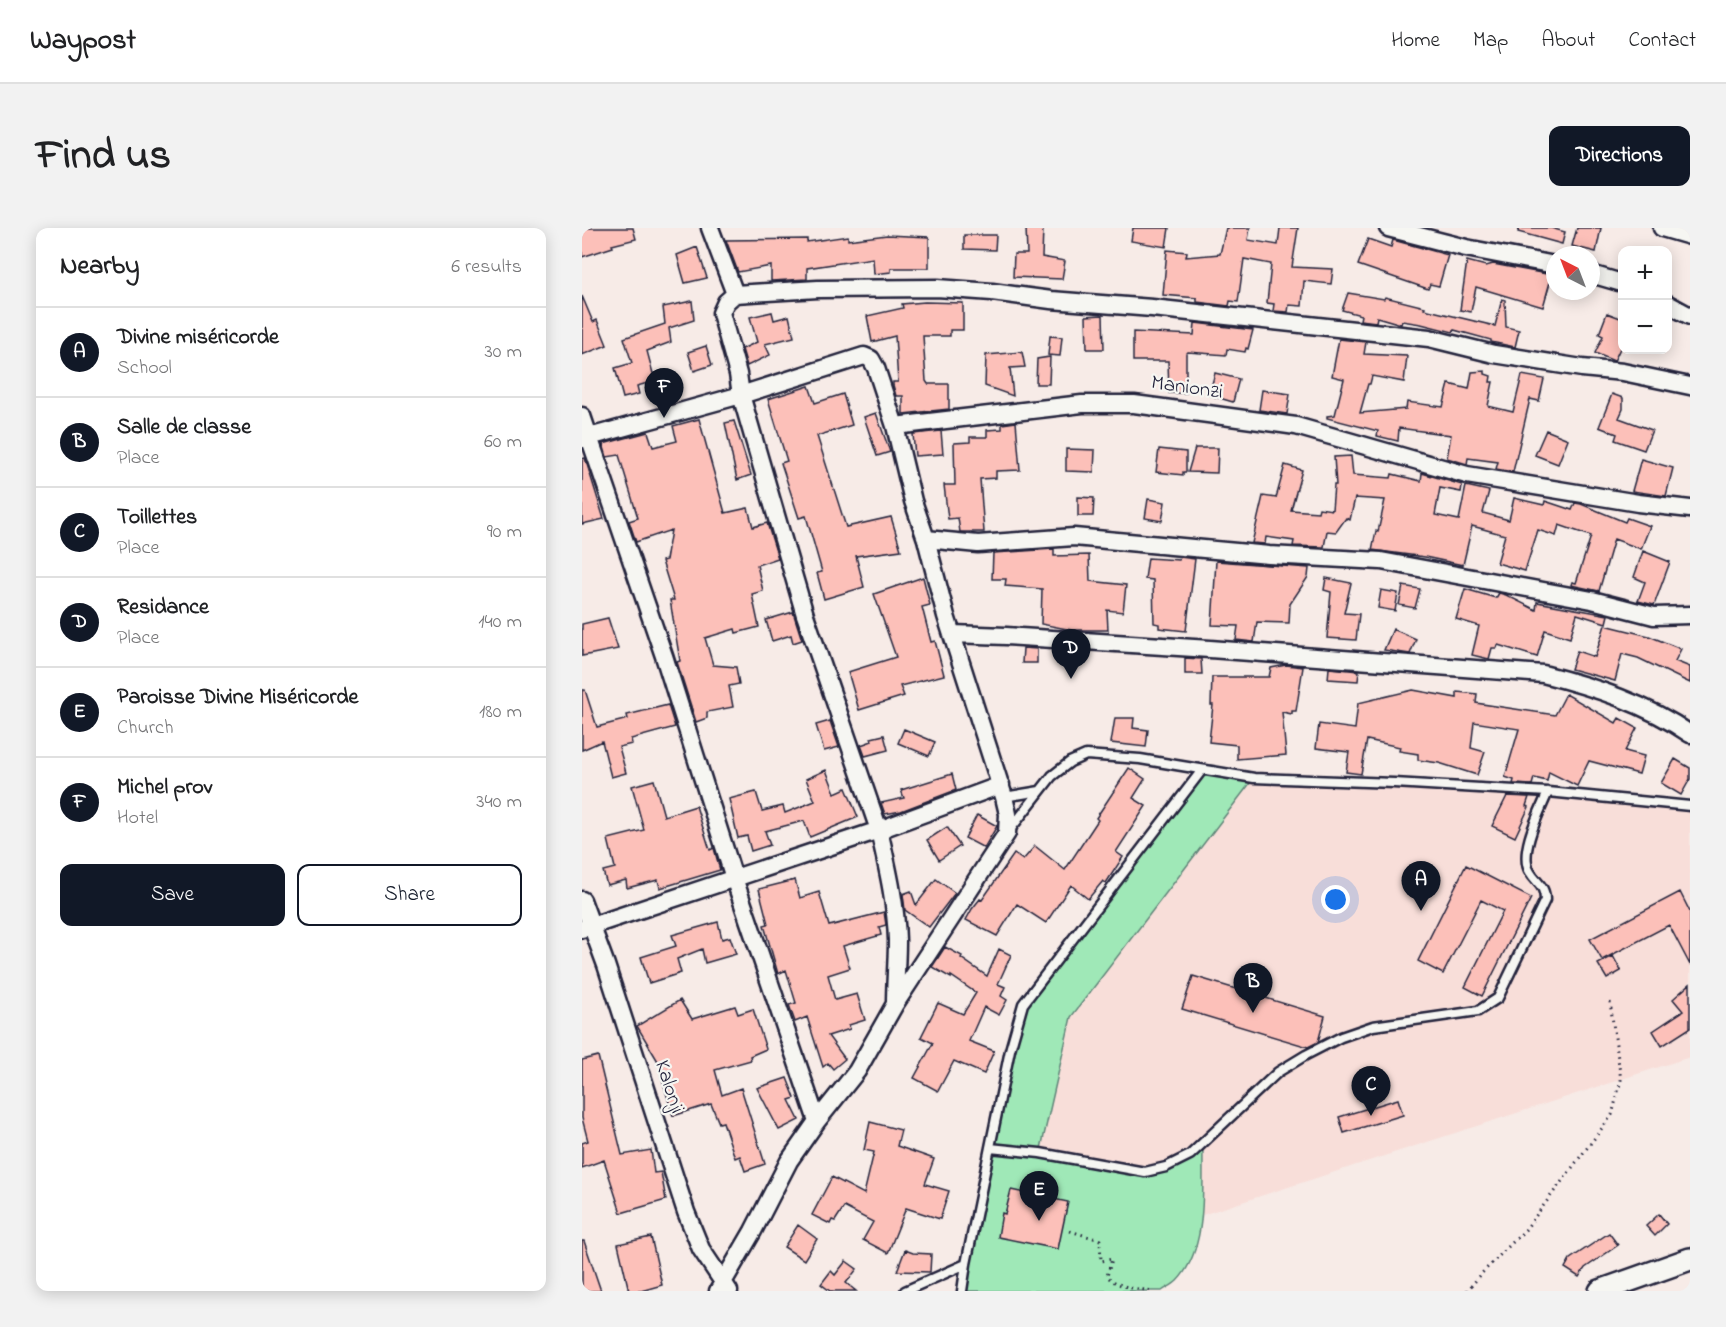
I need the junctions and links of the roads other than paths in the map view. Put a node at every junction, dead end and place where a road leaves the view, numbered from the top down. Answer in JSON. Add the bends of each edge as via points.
{"nodes":[{"id":1,"x":710,"y":228,"type":"edge"},
{"id":2,"x":1388,"y":228,"type":"edge"},
{"id":3,"x":1662,"y":228,"type":"edge"},
{"id":4,"x":1690,"y":236,"type":"edge"},
{"id":5,"x":1546,"y":263,"type":"edge"},
{"id":6,"x":1600,"y":277,"type":"edge"},
{"id":7,"x":1618,"y":282,"type":"edge"},
{"id":8,"x":735,"y":294,"type":"junction"},
{"id":9,"x":1672,"y":306,"type":"edge"},
{"id":10,"x":1690,"y":316,"type":"edge"},
{"id":11,"x":1690,"y":386,"type":"edge"},
{"id":12,"x":741,"y":395,"type":"junction"},
{"id":13,"x":582,"y":416,"type":"edge"},
{"id":14,"x":896,"y":426,"type":"junction"},
{"id":15,"x":586,"y":438,"type":"edge"},
{"id":16,"x":1690,"y":509,"type":"edge"},
{"id":17,"x":926,"y":539,"type":"junction"},
{"id":18,"x":1690,"y":615,"type":"edge"},
{"id":19,"x":953,"y":634,"type":"junction"},
{"id":20,"x":1690,"y":734,"type":"edge"},
{"id":21,"x":1202,"y":770,"type":"junction"},
{"id":22,"x":1002,"y":791,"type":"junction"},
{"id":23,"x":1040,"y":791,"type":"junction"},
{"id":24,"x":1548,"y":792,"type":"junction"},
{"id":25,"x":1690,"y":806,"type":"edge"},
{"id":26,"x":879,"y":830,"type":"junction"},
{"id":27,"x":1008,"y":833,"type":"junction"},
{"id":28,"x":734,"y":878,"type":"junction"},
{"id":29,"x":582,"y":900,"type":"edge"},
{"id":30,"x":587,"y":928,"type":"edge"},
{"id":31,"x":895,"y":1004,"type":"junction"},
{"id":32,"x":817,"y":1120,"type":"junction"},
{"id":33,"x":990,"y":1148,"type":"junction"},
{"id":34,"x":1690,"y":1258,"type":"edge"},
{"id":35,"x":966,"y":1264,"type":"junction"},
{"id":36,"x":723,"y":1288,"type":"edge"},
{"id":37,"x":905,"y":1291,"type":"edge"},
{"id":38,"x":962,"y":1291,"type":"edge"},
{"id":39,"x":1600,"y":1291,"type":"edge"}],
"edges":[{"from":1,"to":8,"type":"street"},
{"from":2,"to":5,"type":"street"},
{"from":3,"to":4,"type":"street"},
{"from":6,"to":7,"type":"street"},
{"from":8,"to":11,"type":"street","via":[[901,288],[992,292],[1429,338],[1494,354],[1623,372]]},
{"from":8,"to":12,"type":"street","via":[[721,313]]},
{"from":9,"to":10,"type":"street"},
{"from":12,"to":14,"type":"street","via":[[864,356],[876,368]]},
{"from":12,"to":15,"type":"street"},
{"from":12,"to":26,"type":"street","via":[[805,615]]},
{"from":13,"to":15,"type":"street"},
{"from":14,"to":16,"type":"street","name":"Manionzi","via":[[1082,404],[1134,404],[1296,426],[1467,475]]},
{"from":14,"to":17,"type":"street"},
{"from":15,"to":28,"type":"street","via":[[664,656]]},
{"from":17,"to":18,"type":"street","via":[[978,544],[1074,537],[1381,561],[1592,600],[1654,616]]},
{"from":17,"to":19,"type":"street"},
{"from":19,"to":20,"type":"street","via":[[1543,674],[1596,688]]},
{"from":19,"to":22,"type":"street"},
{"from":21,"to":23,"type":"lane","via":[[1086,755],[1052,776]]},
{"from":21,"to":24,"type":"lane","via":[[1254,778]]},
{"from":21,"to":33,"type":"lane","via":[[1023,1004]]},
{"from":22,"to":23,"type":"lane"},
{"from":22,"to":26,"type":"street"},
{"from":22,"to":27,"type":"street"},
{"from":23,"to":27,"type":"lane"},
{"from":24,"to":25,"type":"lane"},
{"from":24,"to":33,"type":"lane","via":[[1526,853],[1529,870],[1545,890],[1545,900],[1498,998],[1478,1011],[1373,1026],[1306,1054],[1278,1072],[1190,1155],[1166,1167],[1145,1172]]},
{"from":26,"to":28,"type":"street"},
{"from":26,"to":31,"type":"street","via":[[897,939]]},
{"from":27,"to":31,"type":"street"},
{"from":28,"to":30,"type":"street"},
{"from":28,"to":32,"type":"street"},
{"from":29,"to":30,"type":"street","name":"Kalonji"},
{"from":30,"to":36,"type":"street","name":"Kalonji","via":[[609,976],[686,1212]]},
{"from":31,"to":32,"type":"street","via":[[857,1071]]},
{"from":32,"to":36,"type":"street","via":[[789,1161]]},
{"from":33,"to":35,"type":"lane"},
{"from":34,"to":39,"type":"street"},
{"from":35,"to":37,"type":"lane"},
{"from":35,"to":38,"type":"lane"}]}
